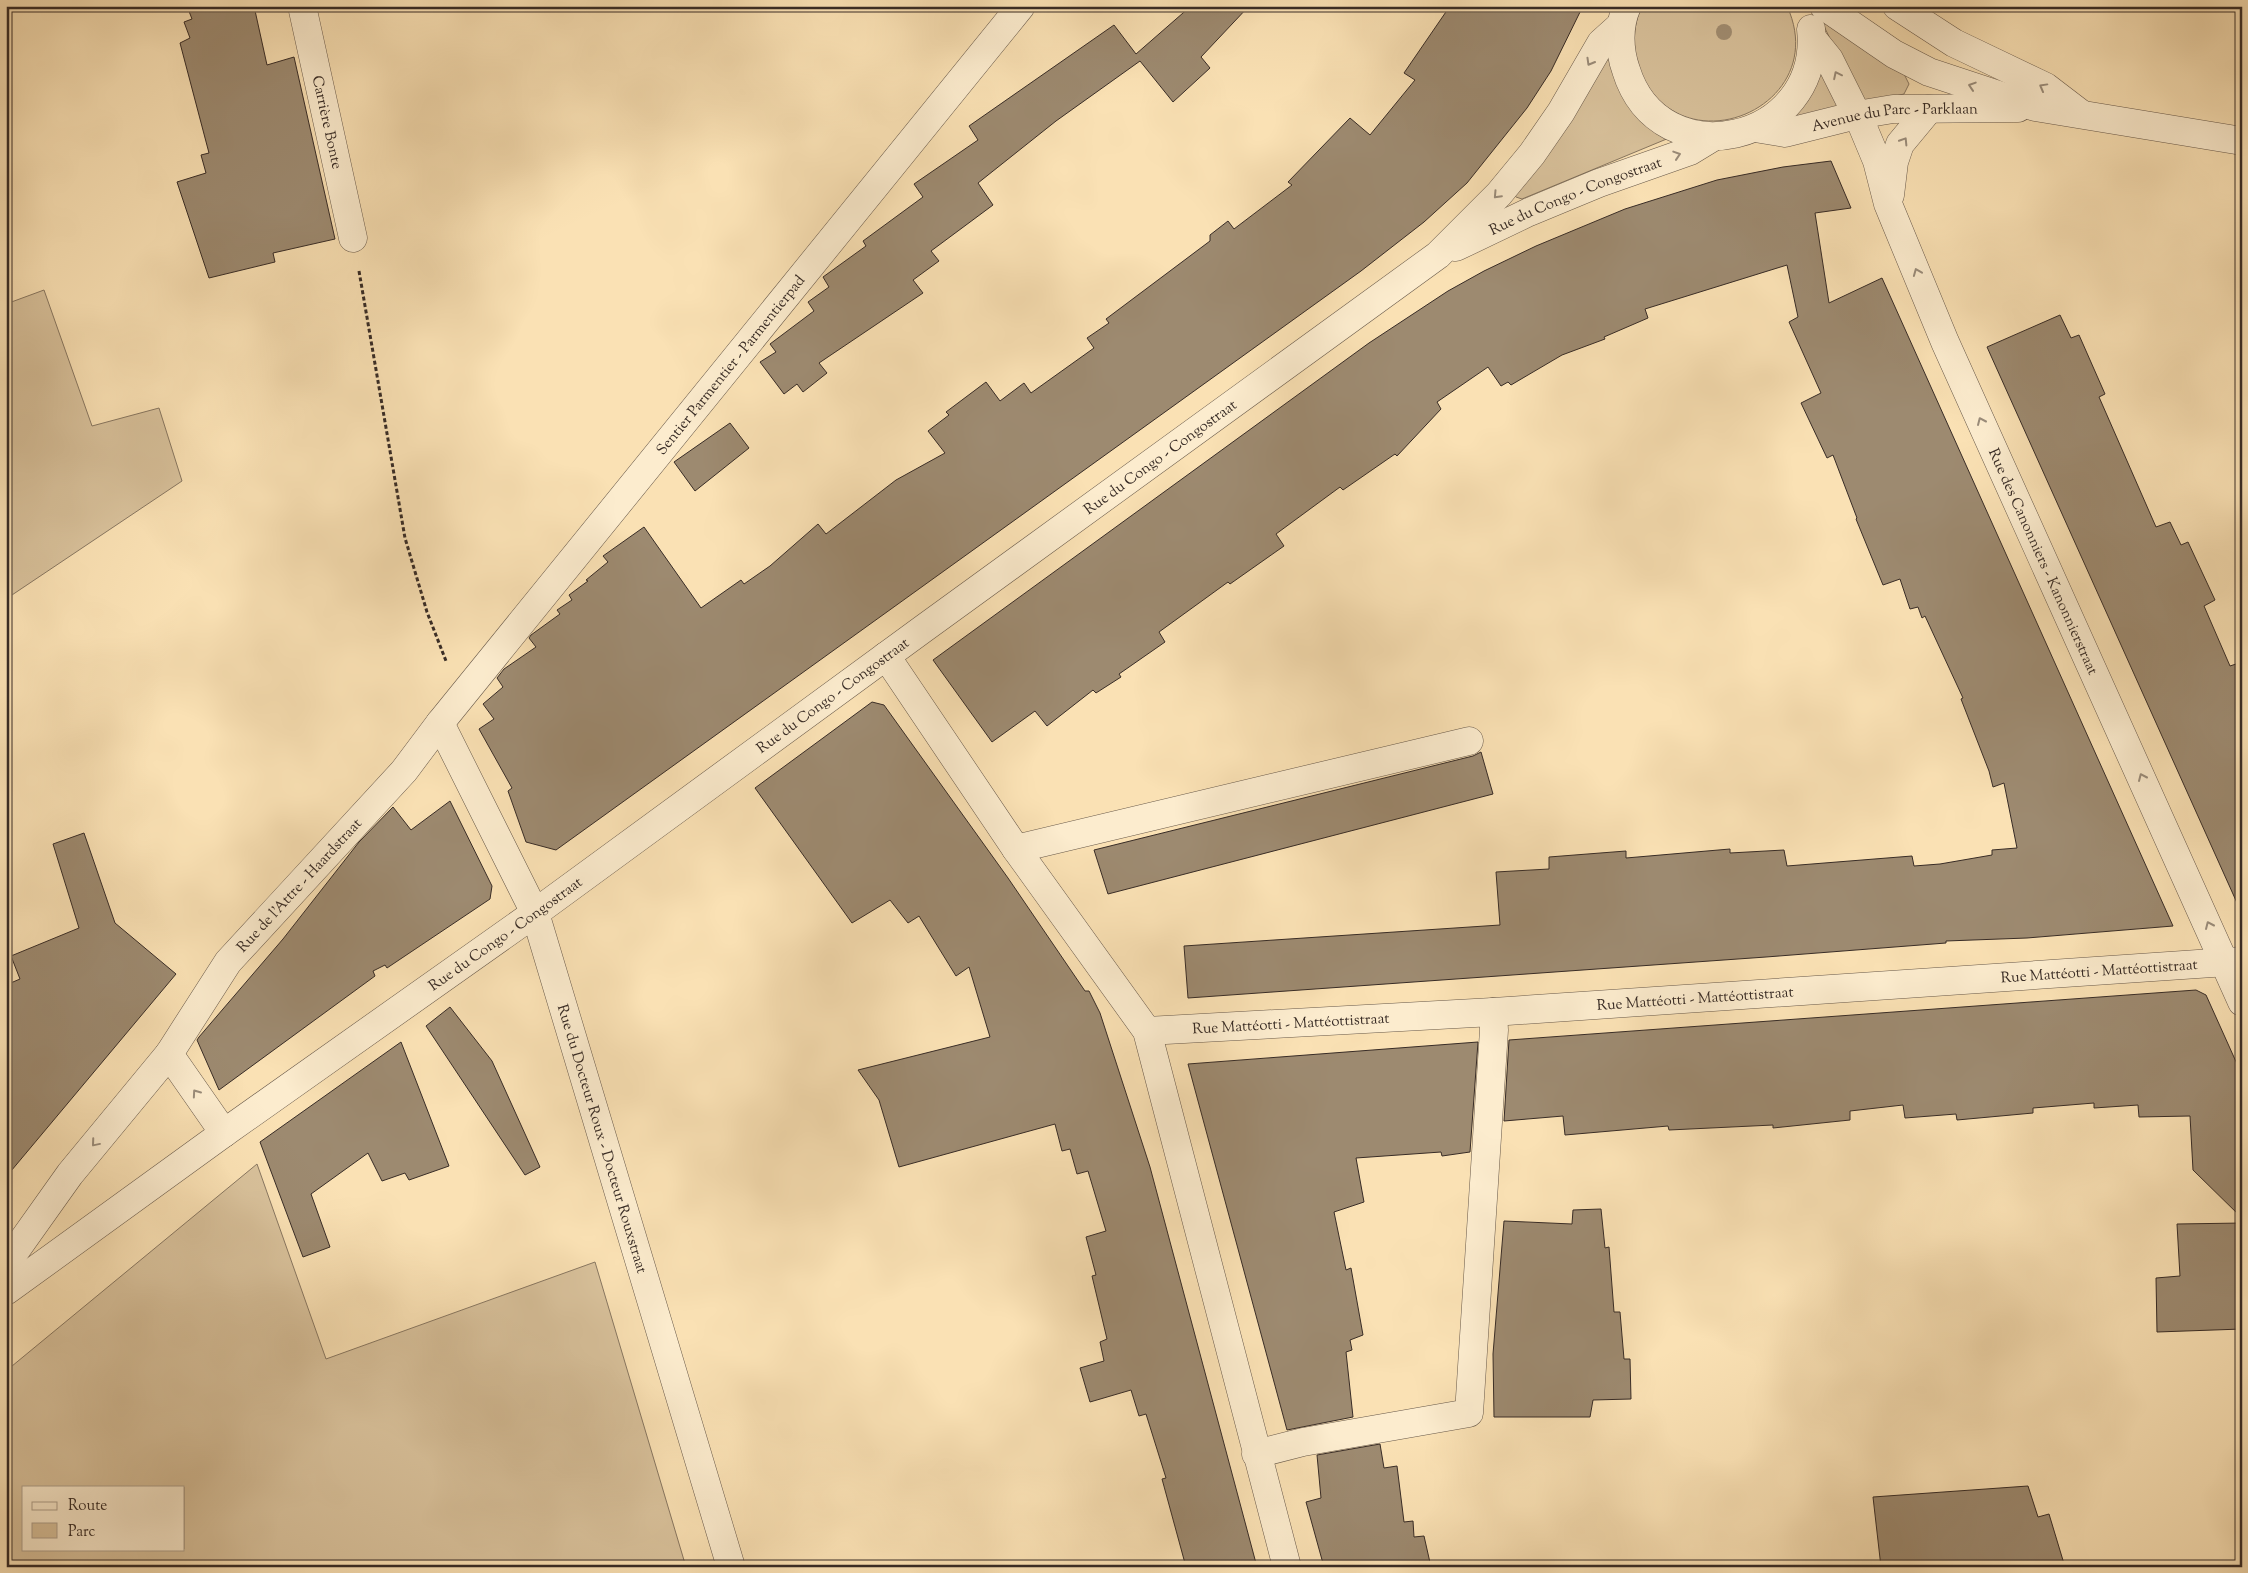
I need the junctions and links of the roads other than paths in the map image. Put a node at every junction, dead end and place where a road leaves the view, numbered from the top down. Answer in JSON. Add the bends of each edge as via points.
{"nodes":[{"id":1,"x":302,"y":6,"type":"edge"},
{"id":2,"x":1020,"y":6,"type":"edge"},
{"id":3,"x":1806,"y":6,"type":"edge"},
{"id":4,"x":1824,"y":6,"type":"edge"},
{"id":5,"x":1897,"y":6,"type":"edge"},
{"id":6,"x":1624,"y":16,"type":"edge"},
{"id":7,"x":1812,"y":38,"type":"junction"},
{"id":8,"x":2035,"y":107,"type":"junction"},
{"id":9,"x":1929,"y":109,"type":"junction"},
{"id":10,"x":1857,"y":115,"type":"junction"},
{"id":11,"x":2083,"y":115,"type":"junction"},
{"id":12,"x":1755,"y":128,"type":"junction"},
{"id":13,"x":1713,"y":137,"type":"junction"},
{"id":14,"x":2242,"y":141,"type":"edge"},
{"id":15,"x":1888,"y":204,"type":"junction"},
{"id":16,"x":354,"y":238,"type":"road end"},
{"id":17,"x":1438,"y":255,"type":"junction"},
{"id":18,"x":886,"y":656,"type":"junction"},
{"id":19,"x":440,"y":722,"type":"junction"},
{"id":20,"x":1468,"y":741,"type":"dead end"},
{"id":21,"x":1016,"y":849,"type":"junction"},
{"id":22,"x":535,"y":913,"type":"junction"},
{"id":23,"x":2234,"y":962,"type":"edge"},
{"id":24,"x":2242,"y":1002,"type":"edge"},
{"id":25,"x":1492,"y":1012,"type":"junction"},
{"id":26,"x":1147,"y":1031,"type":"junction"},
{"id":27,"x":169,"y":1054,"type":"junction"},
{"id":28,"x":224,"y":1133,"type":"junction"},
{"id":29,"x":6,"y":1264,"type":"edge"},
{"id":30,"x":6,"y":1291,"type":"edge"},
{"id":31,"x":1256,"y":1454,"type":"junction"},
{"id":32,"x":731,"y":1567,"type":"edge"},
{"id":33,"x":1287,"y":1567,"type":"edge"}],
"edges":[{"from":1,"to":16,"type":"street","name":"Carrière Bonte"},
{"from":2,"to":19,"type":"street","name":"Sentier Parmentier - Parmentierpad"},
{"from":3,"to":7,"type":"street"},
{"from":8,"to":4,"type":"street","name":"Avenue du Parc - Parklaan","one_way":true,"via":[[1929,72],[1894,54]]},
{"from":11,"to":5,"type":"street","name":"Avenue du Parc - Parklaan","one_way":true,"via":[[2046,87],[1954,43]]},
{"from":6,"to":13,"type":"street","via":[[1622,56],[1629,80],[1641,99],[1669,124]]},
{"from":6,"to":17,"type":"street","name":"Rue du Congo - Congostraat","one_way":true,"via":[[1601,43],[1532,154],[1499,194]]},
{"from":10,"to":7,"type":"street","name":"Rue des Canonniers - Kanonnierstraat","one_way":true,"via":[[1829,59]]},
{"from":7,"to":12,"type":"street","via":[[1803,83],[1775,116]]},
{"from":8,"to":9,"type":"street","name":"Avenue du Parc - Parklaan"},
{"from":8,"to":11,"type":"street","name":"Avenue du Parc - Parklaan"},
{"from":9,"to":10,"type":"street","name":"Avenue du Parc - Parklaan","via":[[1893,109]]},
{"from":15,"to":9,"type":"street","one_way":true,"via":[[1900,144]]},
{"from":10,"to":12,"type":"street","name":"Avenue du Parc - Parklaan","via":[[1785,133]]},
{"from":10,"to":15,"type":"street","name":"Rue des Canonniers - Kanonnierstraat","via":[[1877,161]]},
{"from":11,"to":14,"type":"street","name":"Avenue du Parc - Parklaan"},
{"from":12,"to":13,"type":"street"},
{"from":17,"to":13,"type":"street","name":"Rue du Congo - Congostraat","one_way":true,"via":[[1599,183],[1690,151]]},
{"from":23,"to":15,"type":"street","name":"Rue des Canonniers - Kanonnierstraat","one_way":true,"via":[[1946,342]]},
{"from":17,"to":18,"type":"street","name":"Rue du Congo - Congostraat"},
{"from":18,"to":21,"type":"street"},
{"from":18,"to":22,"type":"street","name":"Rue du Congo - Congostraat"},
{"from":19,"to":22,"type":"street","name":"Rue du Docteur Roux - Docteur Rouxstraat"},
{"from":19,"to":27,"type":"street","name":"Rue de l'Attre - Haardstraat","via":[[404,771],[228,962]]},
{"from":20,"to":21,"type":"street"},
{"from":21,"to":26,"type":"street"},
{"from":22,"to":28,"type":"street","name":"Rue du Congo - Congostraat"},
{"from":22,"to":32,"type":"street","name":"Rue du Docteur Roux - Docteur Rouxstraat"},
{"from":23,"to":24,"type":"street","name":"Rue des Canonniers - Kanonnierstraat"},
{"from":23,"to":25,"type":"street","name":"Rue Mattéotti - Mattéottistraat"},
{"from":25,"to":26,"type":"street","name":"Rue Mattéotti - Mattéottistraat"},
{"from":25,"to":31,"type":"street","via":[[1494,1030],[1469,1413],[1303,1442]]},
{"from":26,"to":31,"type":"street"},
{"from":28,"to":27,"type":"street","one_way":true},
{"from":27,"to":29,"type":"street","name":"Rue de l'Attre - Haardstraat","one_way":true,"via":[[70,1174]]},
{"from":28,"to":30,"type":"street"},
{"from":31,"to":33,"type":"street"}]}
